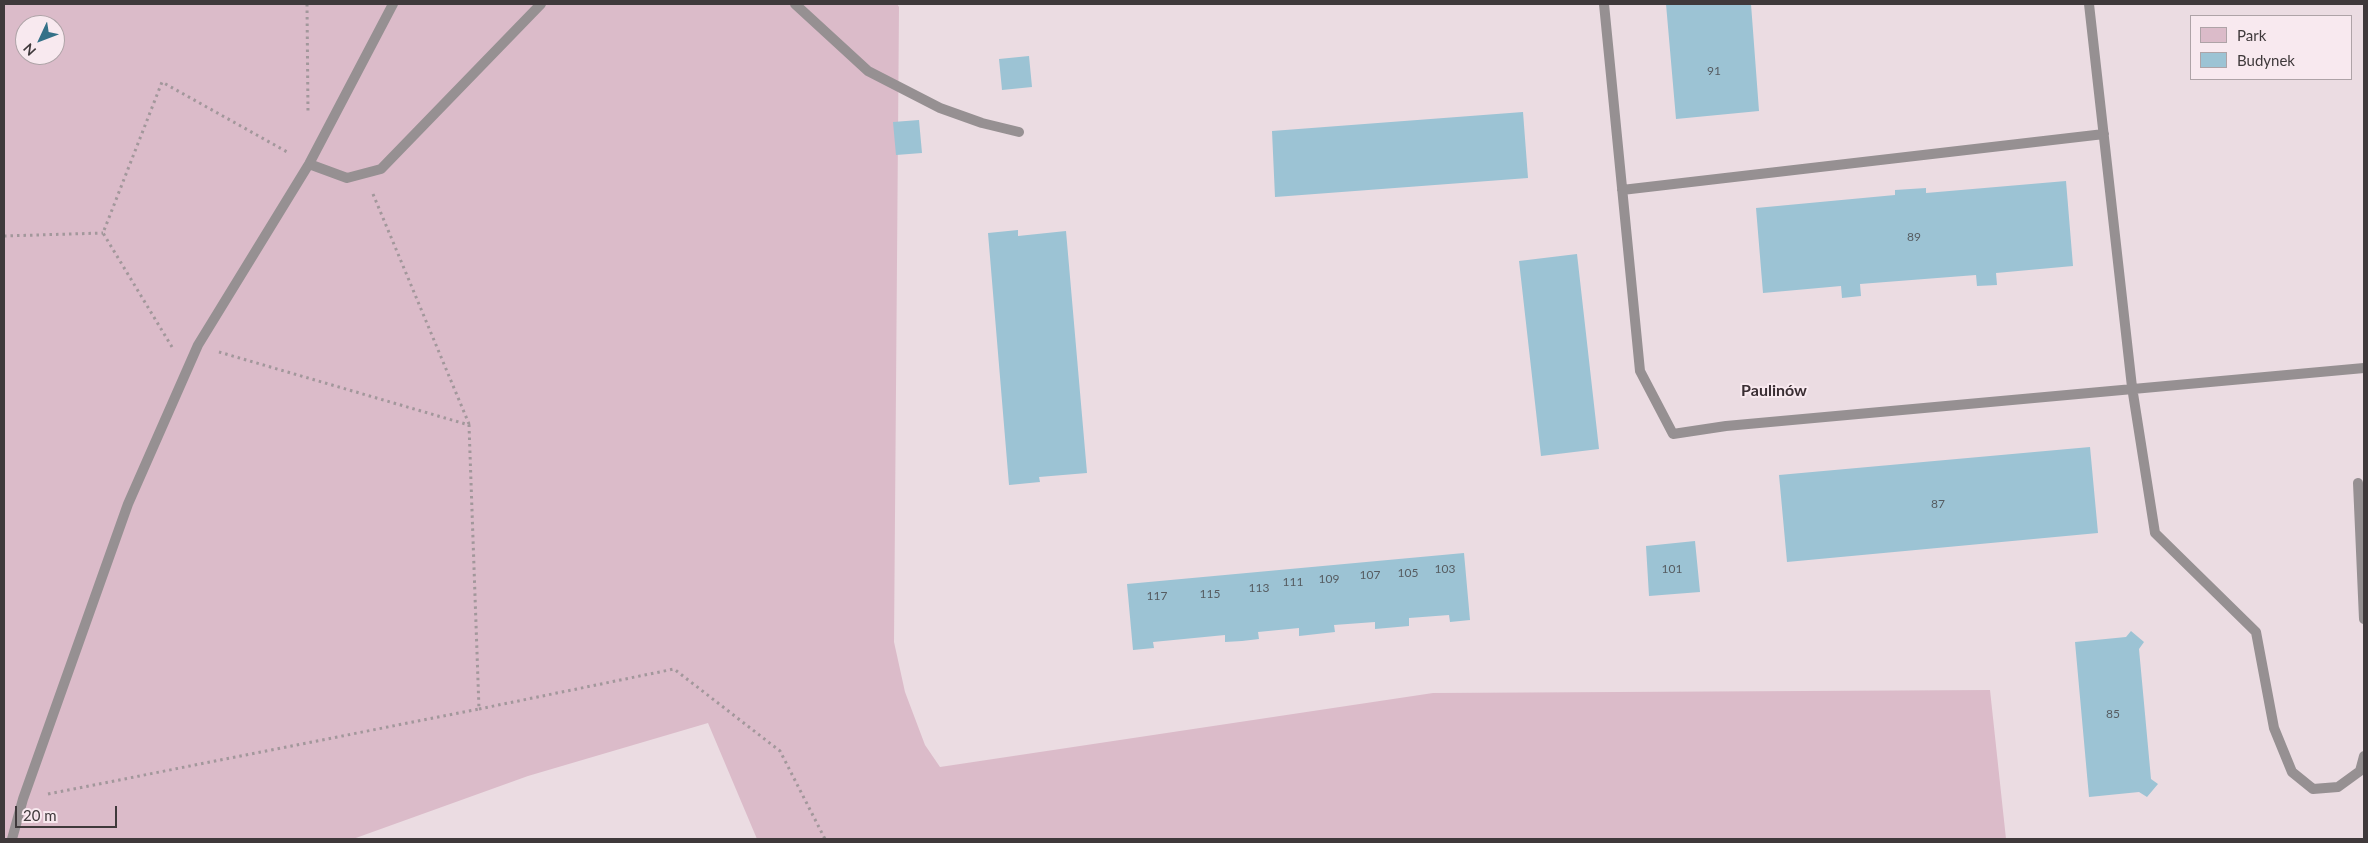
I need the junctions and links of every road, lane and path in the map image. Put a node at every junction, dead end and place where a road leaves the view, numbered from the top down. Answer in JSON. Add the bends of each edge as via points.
{"nodes":[{"id":1,"x":307,"y":4,"type":"edge"},
{"id":2,"x":393,"y":4,"type":"edge"},
{"id":3,"x":541,"y":4,"type":"edge"},
{"id":4,"x":795,"y":4,"type":"edge"},
{"id":5,"x":1604,"y":4,"type":"edge"},
{"id":6,"x":2089,"y":4,"type":"edge"},
{"id":7,"x":308,"y":117,"type":"dead end"},
{"id":8,"x":1019,"y":132,"type":"dead end"},
{"id":9,"x":2104,"y":134,"type":"junction"},
{"id":10,"x":309,"y":164,"type":"junction"},
{"id":11,"x":365,"y":173,"type":"junction"},
{"id":12,"x":1622,"y":190,"type":"junction"},
{"id":13,"x":102,"y":233,"type":"junction"},
{"id":14,"x":4,"y":236,"type":"edge"},
{"id":15,"x":198,"y":346,"type":"junction"},
{"id":16,"x":2364,"y":368,"type":"edge"},
{"id":17,"x":186,"y":371,"type":"junction"},
{"id":18,"x":2132,"y":387,"type":"junction"},
{"id":19,"x":469,"y":425,"type":"junction"},
{"id":20,"x":2358,"y":482,"type":"dead end"},
{"id":21,"x":2364,"y":618,"type":"edge"},
{"id":22,"x":479,"y":709,"type":"junction"},
{"id":23,"x":2364,"y":756,"type":"edge"},
{"id":24,"x":23,"y":799,"type":"junction"},
{"id":25,"x":12,"y":839,"type":"edge"},
{"id":26,"x":825,"y":839,"type":"edge"}],
"edges":[{"from":1,"to":7,"type":"path"},
{"from":2,"to":10,"type":"lane"},
{"from":3,"to":11,"type":"lane","via":[[381,169]]},
{"from":4,"to":8,"type":"lane","via":[[868,71],[940,108]]},
{"from":5,"to":12,"type":"lane"},
{"from":6,"to":9,"type":"lane"},
{"from":9,"to":12,"type":"lane"},
{"from":9,"to":18,"type":"lane"},
{"from":10,"to":11,"type":"lane","via":[[347,178]]},
{"from":10,"to":13,"type":"path","via":[[162,82]]},
{"from":10,"to":15,"type":"lane"},
{"from":11,"to":19,"type":"path"},
{"from":12,"to":18,"type":"lane","via":[[1640,371],[1673,434],[1726,426]]},
{"from":13,"to":14,"type":"path"},
{"from":13,"to":17,"type":"path"},
{"from":15,"to":17,"type":"lane"},
{"from":15,"to":19,"type":"path"},
{"from":16,"to":18,"type":"lane"},
{"from":17,"to":24,"type":"lane","via":[[128,504]]},
{"from":18,"to":23,"type":"lane","via":[[2155,533],[2256,632],[2274,728],[2292,772],[2313,790],[2338,787],[2360,771]]},
{"from":19,"to":22,"type":"path"},
{"from":20,"to":21,"type":"lane"},
{"from":22,"to":24,"type":"path"},
{"from":22,"to":26,"type":"path","via":[[674,669],[780,751]]},
{"from":24,"to":25,"type":"lane"}]}
